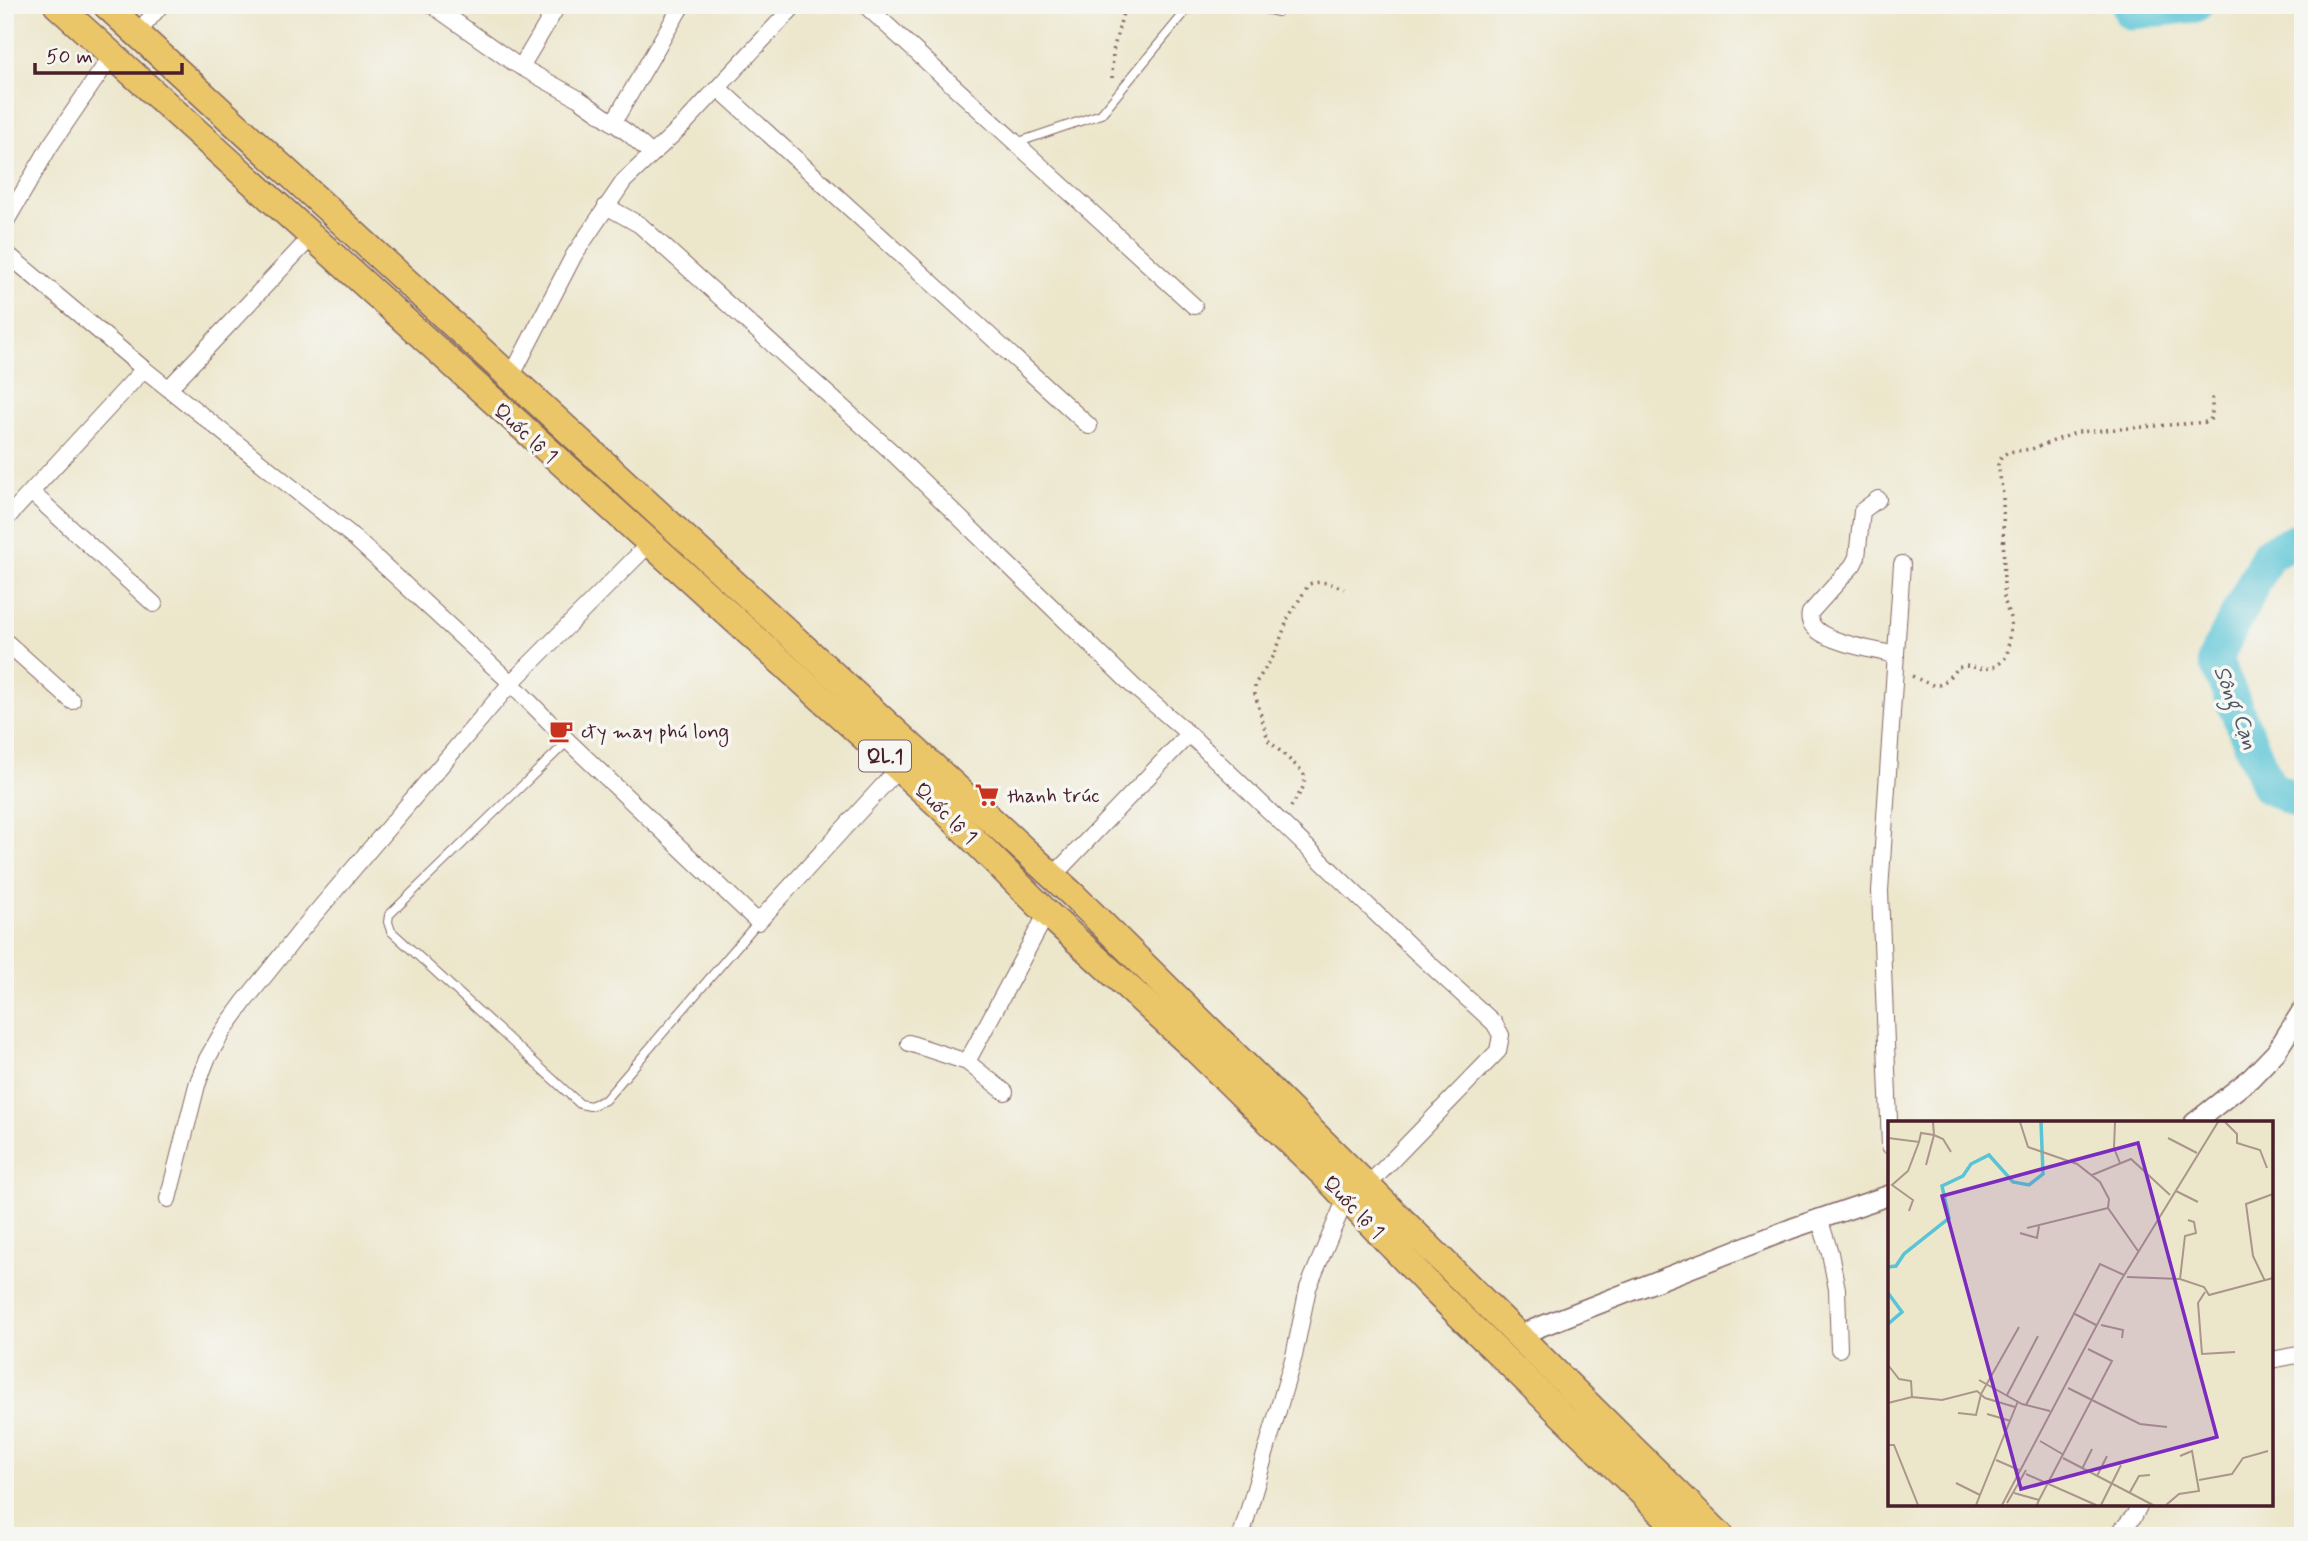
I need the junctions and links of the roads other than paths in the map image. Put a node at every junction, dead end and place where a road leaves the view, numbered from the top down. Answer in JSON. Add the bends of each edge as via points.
{"nodes":[{"id":1,"x":57,"y":5,"type":"edge"},
{"id":2,"x":106,"y":5,"type":"edge"},
{"id":3,"x":161,"y":5,"type":"edge"},
{"id":4,"x":432,"y":5,"type":"edge"},
{"id":5,"x":558,"y":5,"type":"edge"},
{"id":6,"x":682,"y":5,"type":"edge"},
{"id":7,"x":795,"y":5,"type":"edge"},
{"id":8,"x":865,"y":5,"type":"edge"},
{"id":9,"x":1191,"y":5,"type":"edge"},
{"id":10,"x":1247,"y":5,"type":"edge"},
{"id":11,"x":1278,"y":12,"type":"dead end"},
{"id":12,"x":136,"y":35,"type":"junction"},
{"id":13,"x":112,"y":55,"type":"junction"},
{"id":14,"x":521,"y":67,"type":"junction"},
{"id":15,"x":718,"y":88,"type":"junction"},
{"id":16,"x":219,"y":111,"type":"junction"},
{"id":17,"x":613,"y":123,"type":"junction"},
{"id":18,"x":199,"y":135,"type":"junction"},
{"id":19,"x":1016,"y":143,"type":"junction"},
{"id":20,"x":652,"y":154,"type":"junction"},
{"id":21,"x":607,"y":206,"type":"junction"},
{"id":22,"x":5,"y":223,"type":"edge"},
{"id":23,"x":313,"y":235,"type":"junction"},
{"id":24,"x":5,"y":252,"type":"edge"},
{"id":25,"x":1194,"y":306,"type":"dead end"},
{"id":26,"x":144,"y":369,"type":"junction"},
{"id":27,"x":511,"y":377,"type":"junction"},
{"id":28,"x":169,"y":388,"type":"junction"},
{"id":29,"x":1089,"y":426,"type":"dead end"},
{"id":30,"x":31,"y":492,"type":"junction"},
{"id":31,"x":1878,"y":499,"type":"dead end"},
{"id":32,"x":5,"y":520,"type":"edge"},
{"id":33,"x":649,"y":544,"type":"junction"},
{"id":34,"x":1902,"y":564,"type":"dead end"},
{"id":35,"x":154,"y":604,"type":"dead end"},
{"id":36,"x":5,"y":641,"type":"edge"},
{"id":37,"x":1896,"y":654,"type":"junction"},
{"id":38,"x":511,"y":683,"type":"junction"},
{"id":39,"x":72,"y":701,"type":"dead end"},
{"id":40,"x":1189,"y":734,"type":"junction"},
{"id":41,"x":568,"y":741,"type":"junction"},
{"id":42,"x":899,"y":768,"type":"junction"},
{"id":43,"x":1053,"y":876,"type":"junction"},
{"id":44,"x":1046,"y":913,"type":"junction"},
{"id":45,"x":758,"y":922,"type":"junction"},
{"id":46,"x":2303,"y":1009,"type":"edge"},
{"id":47,"x":909,"y":1043,"type":"dead end"},
{"id":48,"x":967,"y":1062,"type":"junction"},
{"id":49,"x":1005,"y":1092,"type":"dead end"},
{"id":50,"x":1889,"y":1121,"type":"edge"},
{"id":51,"x":2197,"y":1121,"type":"edge"},
{"id":52,"x":1357,"y":1191,"type":"junction"},
{"id":53,"x":1888,"y":1196,"type":"edge"},
{"id":54,"x":168,"y":1199,"type":"dead end"},
{"id":55,"x":1819,"y":1219,"type":"junction"},
{"id":56,"x":1519,"y":1335,"type":"junction"},
{"id":57,"x":1839,"y":1349,"type":"dead end"},
{"id":58,"x":2303,"y":1354,"type":"edge"},
{"id":59,"x":2273,"y":1360,"type":"edge"},
{"id":60,"x":2139,"y":1506,"type":"edge"},
{"id":61,"x":1241,"y":1536,"type":"edge"},
{"id":62,"x":1686,"y":1536,"type":"edge"},
{"id":63,"x":1721,"y":1536,"type":"edge"},
{"id":64,"x":2116,"y":1536,"type":"edge"}],
"edges":[{"from":1,"to":13,"type":"highway","name":"Quốc lộ 1","number":"QL.1"},
{"from":2,"to":12,"type":"highway","name":"Quốc lộ 1","number":"QL.1"},
{"from":3,"to":12,"type":"street"},
{"from":4,"to":14,"type":"street"},
{"from":5,"to":14,"type":"street"},
{"from":6,"to":17,"type":"street"},
{"from":7,"to":15,"type":"street"},
{"from":8,"to":19,"type":"street"},
{"from":9,"to":19,"type":"lane","via":[[1101,114]]},
{"from":10,"to":11,"type":"lane"},
{"from":12,"to":16,"type":"highway","name":"Quốc lộ 1","number":"QL.1"},
{"from":13,"to":18,"type":"highway","name":"Quốc lộ 1","number":"QL.1"},
{"from":13,"to":22,"type":"street"},
{"from":14,"to":17,"type":"street"},
{"from":15,"to":20,"type":"street"},
{"from":15,"to":29,"type":"street"},
{"from":16,"to":18,"type":"highway"},
{"from":16,"to":27,"type":"highway","name":"Quốc lộ 1","number":"QL.1"},
{"from":17,"to":20,"type":"street"},
{"from":18,"to":23,"type":"highway","name":"Quốc lộ 1","number":"QL.1"},
{"from":19,"to":25,"type":"street"},
{"from":20,"to":21,"type":"street","via":[[624,181]]},
{"from":21,"to":27,"type":"street","via":[[574,255]]},
{"from":21,"to":40,"type":"street","via":[[640,225],[706,283]]},
{"from":23,"to":28,"type":"street"},
{"from":23,"to":33,"type":"highway","name":"Quốc lộ 1","number":"QL.1"},
{"from":24,"to":26,"type":"street"},
{"from":26,"to":28,"type":"street"},
{"from":26,"to":30,"type":"street"},
{"from":27,"to":43,"type":"highway","name":"Quốc lộ 1","number":"QL.1"},
{"from":28,"to":38,"type":"street","via":[[350,534]]},
{"from":30,"to":32,"type":"street"},
{"from":30,"to":35,"type":"street"},
{"from":31,"to":37,"type":"street","via":[[1862,511],[1853,565],[1808,618],[1833,640]]},
{"from":33,"to":38,"type":"street"},
{"from":33,"to":42,"type":"highway","name":"Quốc lộ 1","number":"QL.1"},
{"from":34,"to":37,"type":"street"},
{"from":36,"to":39,"type":"street"},
{"from":37,"to":50,"type":"street","via":[[1881,891]]},
{"from":38,"to":41,"type":"street"},
{"from":38,"to":54,"type":"street","via":[[303,928],[223,1031],[197,1086]]},
{"from":40,"to":43,"type":"street"},
{"from":40,"to":52,"type":"street","via":[[1494,1023],[1501,1035],[1498,1051]]},
{"from":41,"to":45,"type":"street"},
{"from":41,"to":45,"type":"lane","via":[[389,915],[391,931],[580,1104],[590,1106],[605,1100]]},
{"from":42,"to":44,"type":"highway","name":"Quốc lộ 1","number":"QL.1"},
{"from":42,"to":45,"type":"street"},
{"from":43,"to":52,"type":"highway","name":"Quốc lộ 1","number":"QL.1"},
{"from":44,"to":48,"type":"street"},
{"from":44,"to":52,"type":"highway","name":"Quốc lộ 1","number":"QL.1"},
{"from":46,"to":51,"type":"street","via":[[2276,1052]]},
{"from":47,"to":48,"type":"street"},
{"from":48,"to":49,"type":"street"},
{"from":52,"to":56,"type":"highway","name":"Quốc lộ 1","number":"QL.1"},
{"from":52,"to":61,"type":"street","via":[[1308,1288],[1294,1356]]},
{"from":52,"to":62,"type":"highway","name":"Quốc lộ 1","number":"QL.1","via":[[1433,1289]]},
{"from":53,"to":55,"type":"street"},
{"from":55,"to":56,"type":"street"},
{"from":55,"to":57,"type":"street","via":[[1837,1289]]},
{"from":56,"to":63,"type":"highway","name":"Quốc lộ 1","number":"QL.1"},
{"from":58,"to":59,"type":"street"},
{"from":60,"to":64,"type":"street"}]}
